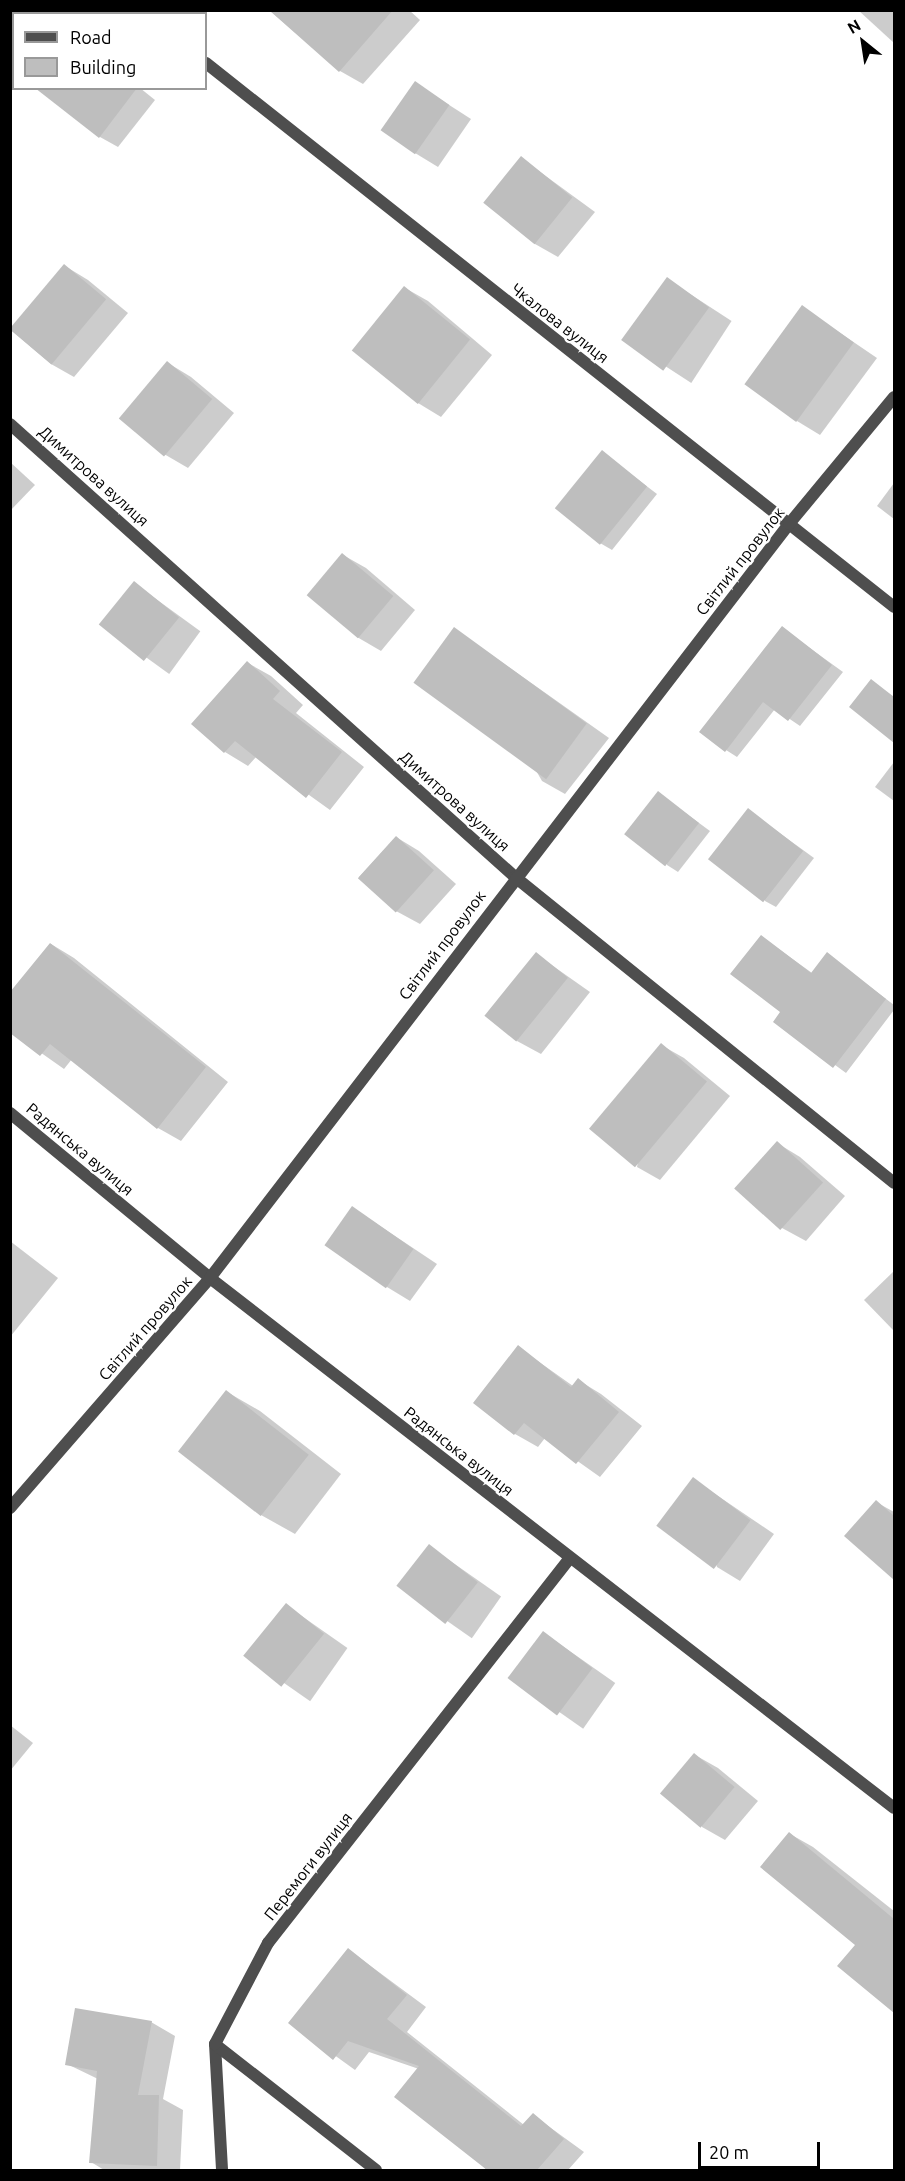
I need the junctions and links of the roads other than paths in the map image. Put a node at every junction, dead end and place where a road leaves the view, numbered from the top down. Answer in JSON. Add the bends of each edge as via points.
{"nodes":[{"id":1,"x":207,"y":64,"type":"edge"},
{"id":2,"x":894,"y":398,"type":"edge"},
{"id":3,"x":10,"y":424,"type":"edge"},
{"id":4,"x":789,"y":524,"type":"junction"},
{"id":5,"x":894,"y":607,"type":"edge"},
{"id":6,"x":515,"y":877,"type":"junction"},
{"id":7,"x":10,"y":1113,"type":"edge"},
{"id":8,"x":894,"y":1183,"type":"edge"},
{"id":9,"x":210,"y":1278,"type":"junction"},
{"id":10,"x":10,"y":1508,"type":"edge"},
{"id":11,"x":570,"y":1558,"type":"junction"},
{"id":12,"x":894,"y":1808,"type":"edge"},
{"id":13,"x":215,"y":2044,"type":"junction"},
{"id":14,"x":222,"y":2170,"type":"edge"},
{"id":15,"x":376,"y":2170,"type":"edge"}],
"edges":[{"from":1,"to":4,"type":"street","name":"Чкалова вулиця"},
{"from":2,"to":4,"type":"street","name":"Світлий провулок"},
{"from":3,"to":6,"type":"street","name":"Димитрова вулиця"},
{"from":4,"to":5,"type":"street","name":"Чкалова вулиця"},
{"from":4,"to":6,"type":"street","name":"Світлий провулок"},
{"from":6,"to":8,"type":"street","name":"Димитрова вулиця"},
{"from":6,"to":9,"type":"street","name":"Світлий провулок"},
{"from":7,"to":9,"type":"street","name":"Радянська вулиця"},
{"from":9,"to":10,"type":"street","name":"Світлий провулок"},
{"from":9,"to":11,"type":"street","name":"Радянська вулиця"},
{"from":11,"to":12,"type":"street","name":"Радянська вулиця"},
{"from":11,"to":13,"type":"street","name":"Перемоги вулиця","via":[[268,1943]]},
{"from":13,"to":14,"type":"street"},
{"from":13,"to":15,"type":"street"}]}
